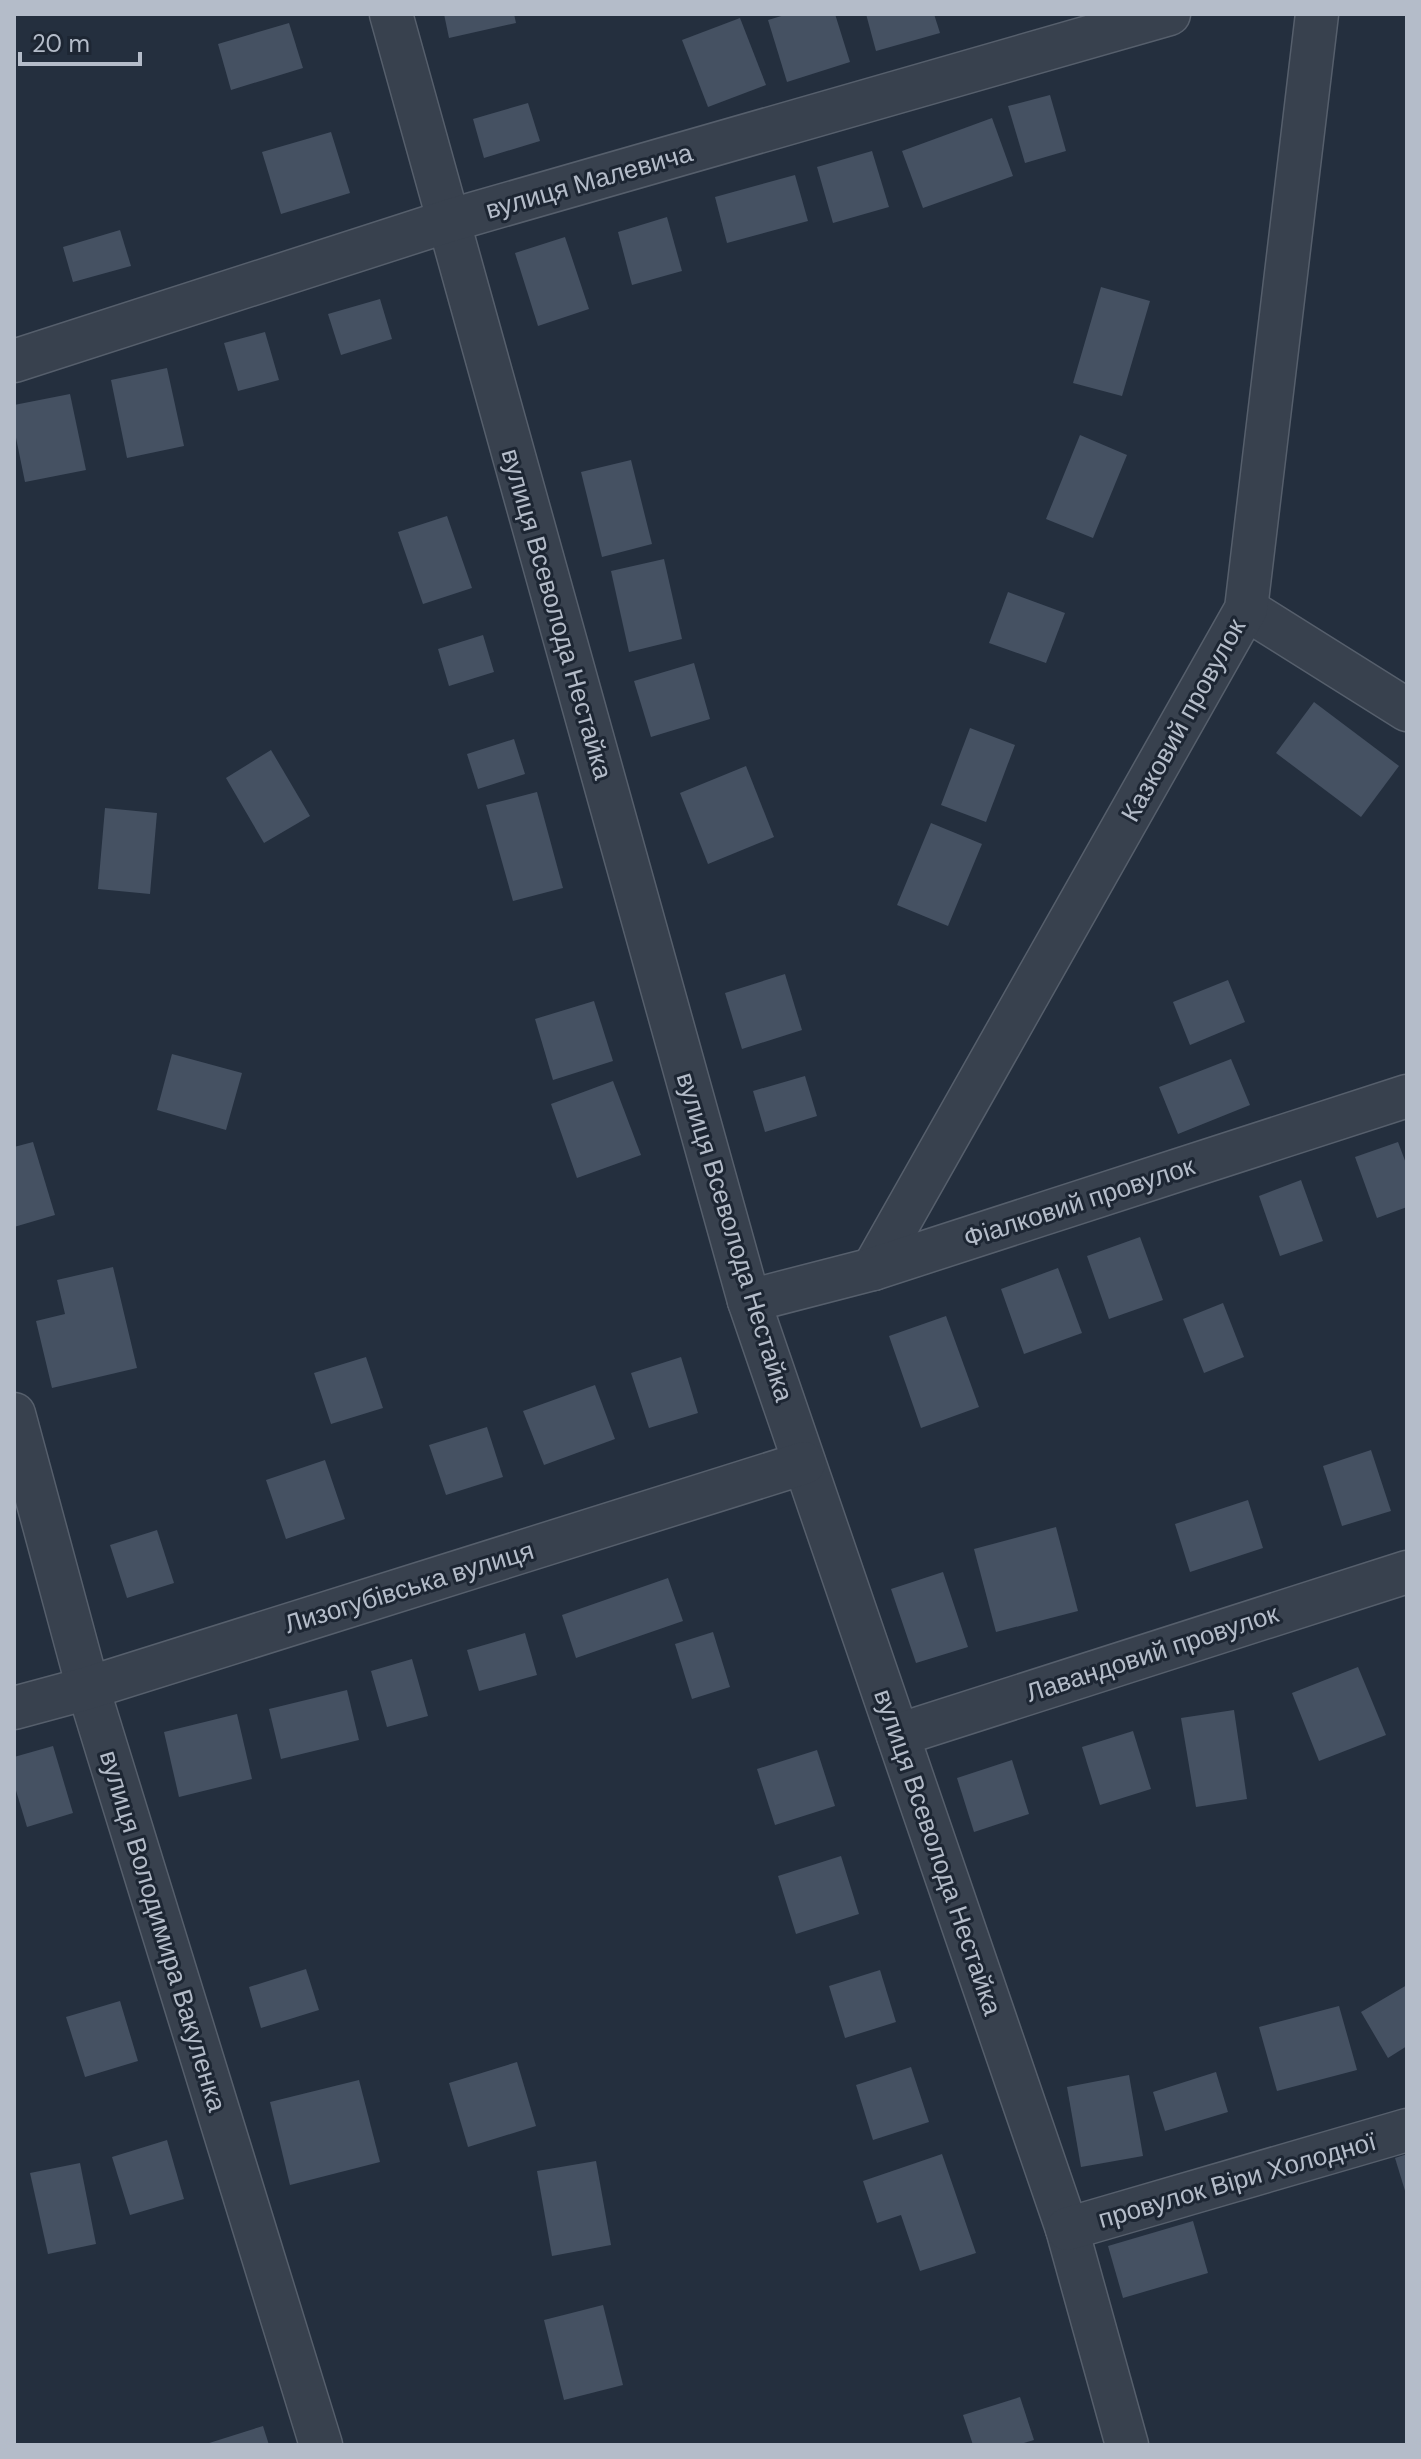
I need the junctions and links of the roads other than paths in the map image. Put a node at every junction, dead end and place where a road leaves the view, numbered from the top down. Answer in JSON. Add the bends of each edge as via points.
{"nodes":[{"id":1,"x":391,"y":14,"type":"edge"},
{"id":2,"x":1169,"y":14,"type":"edge"},
{"id":3,"x":1317,"y":14,"type":"edge"},
{"id":4,"x":448,"y":221,"type":"junction"},
{"id":5,"x":14,"y":361,"type":"edge"},
{"id":6,"x":1246,"y":609,"type":"junction"},
{"id":7,"x":1407,"y":710,"type":"edge"},
{"id":8,"x":1407,"y":1096,"type":"edge"},
{"id":9,"x":873,"y":1269,"type":"junction"},
{"id":10,"x":749,"y":1301,"type":"junction"},
{"id":11,"x":14,"y":1414,"type":"edge"},
{"id":12,"x":804,"y":1463,"type":"junction"},
{"id":13,"x":1407,"y":1572,"type":"edge"},
{"id":14,"x":88,"y":1688,"type":"junction"},
{"id":15,"x":14,"y":1708,"type":"edge"},
{"id":16,"x":898,"y":1735,"type":"junction"},
{"id":17,"x":1407,"y":2130,"type":"edge"},
{"id":18,"x":1067,"y":2229,"type":"junction"},
{"id":19,"x":321,"y":2445,"type":"edge"},
{"id":20,"x":1127,"y":2445,"type":"edge"}],
"edges":[{"from":1,"to":4,"type":"street","name":"вулиця Всеволода Нестайка"},
{"from":2,"to":4,"type":"street","name":"вулиця Малевича"},
{"from":3,"to":6,"type":"street","name":"Казковий провулок"},
{"from":4,"to":5,"type":"street","name":"вулиця Малевича"},
{"from":4,"to":10,"type":"street","name":"вулиця Всеволода Нестайка"},
{"from":6,"to":7,"type":"street"},
{"from":6,"to":9,"type":"street","name":"Казковий провулок"},
{"from":8,"to":9,"type":"street","name":"Фіалковий провулок"},
{"from":9,"to":10,"type":"street","name":"Фіалковий провулок"},
{"from":10,"to":12,"type":"street","name":"вулиця Всеволода Нестайка"},
{"from":11,"to":14,"type":"street","name":"вулиця Володимира Вакуленка"},
{"from":12,"to":14,"type":"street","name":"Лизогубівська вулиця"},
{"from":12,"to":16,"type":"street","name":"вулиця Всеволода Нестайка"},
{"from":13,"to":16,"type":"street","name":"Лавандовий провулок"},
{"from":14,"to":15,"type":"street","name":"Лизогубівська вулиця"},
{"from":14,"to":19,"type":"street","name":"вулиця Володимира Вакуленка"},
{"from":16,"to":18,"type":"street","name":"вулиця Всеволода Нестайка"},
{"from":17,"to":18,"type":"street","name":"провулок Віри Холодної"},
{"from":18,"to":20,"type":"street","name":"вулиця Всеволода Нестайка"}]}
